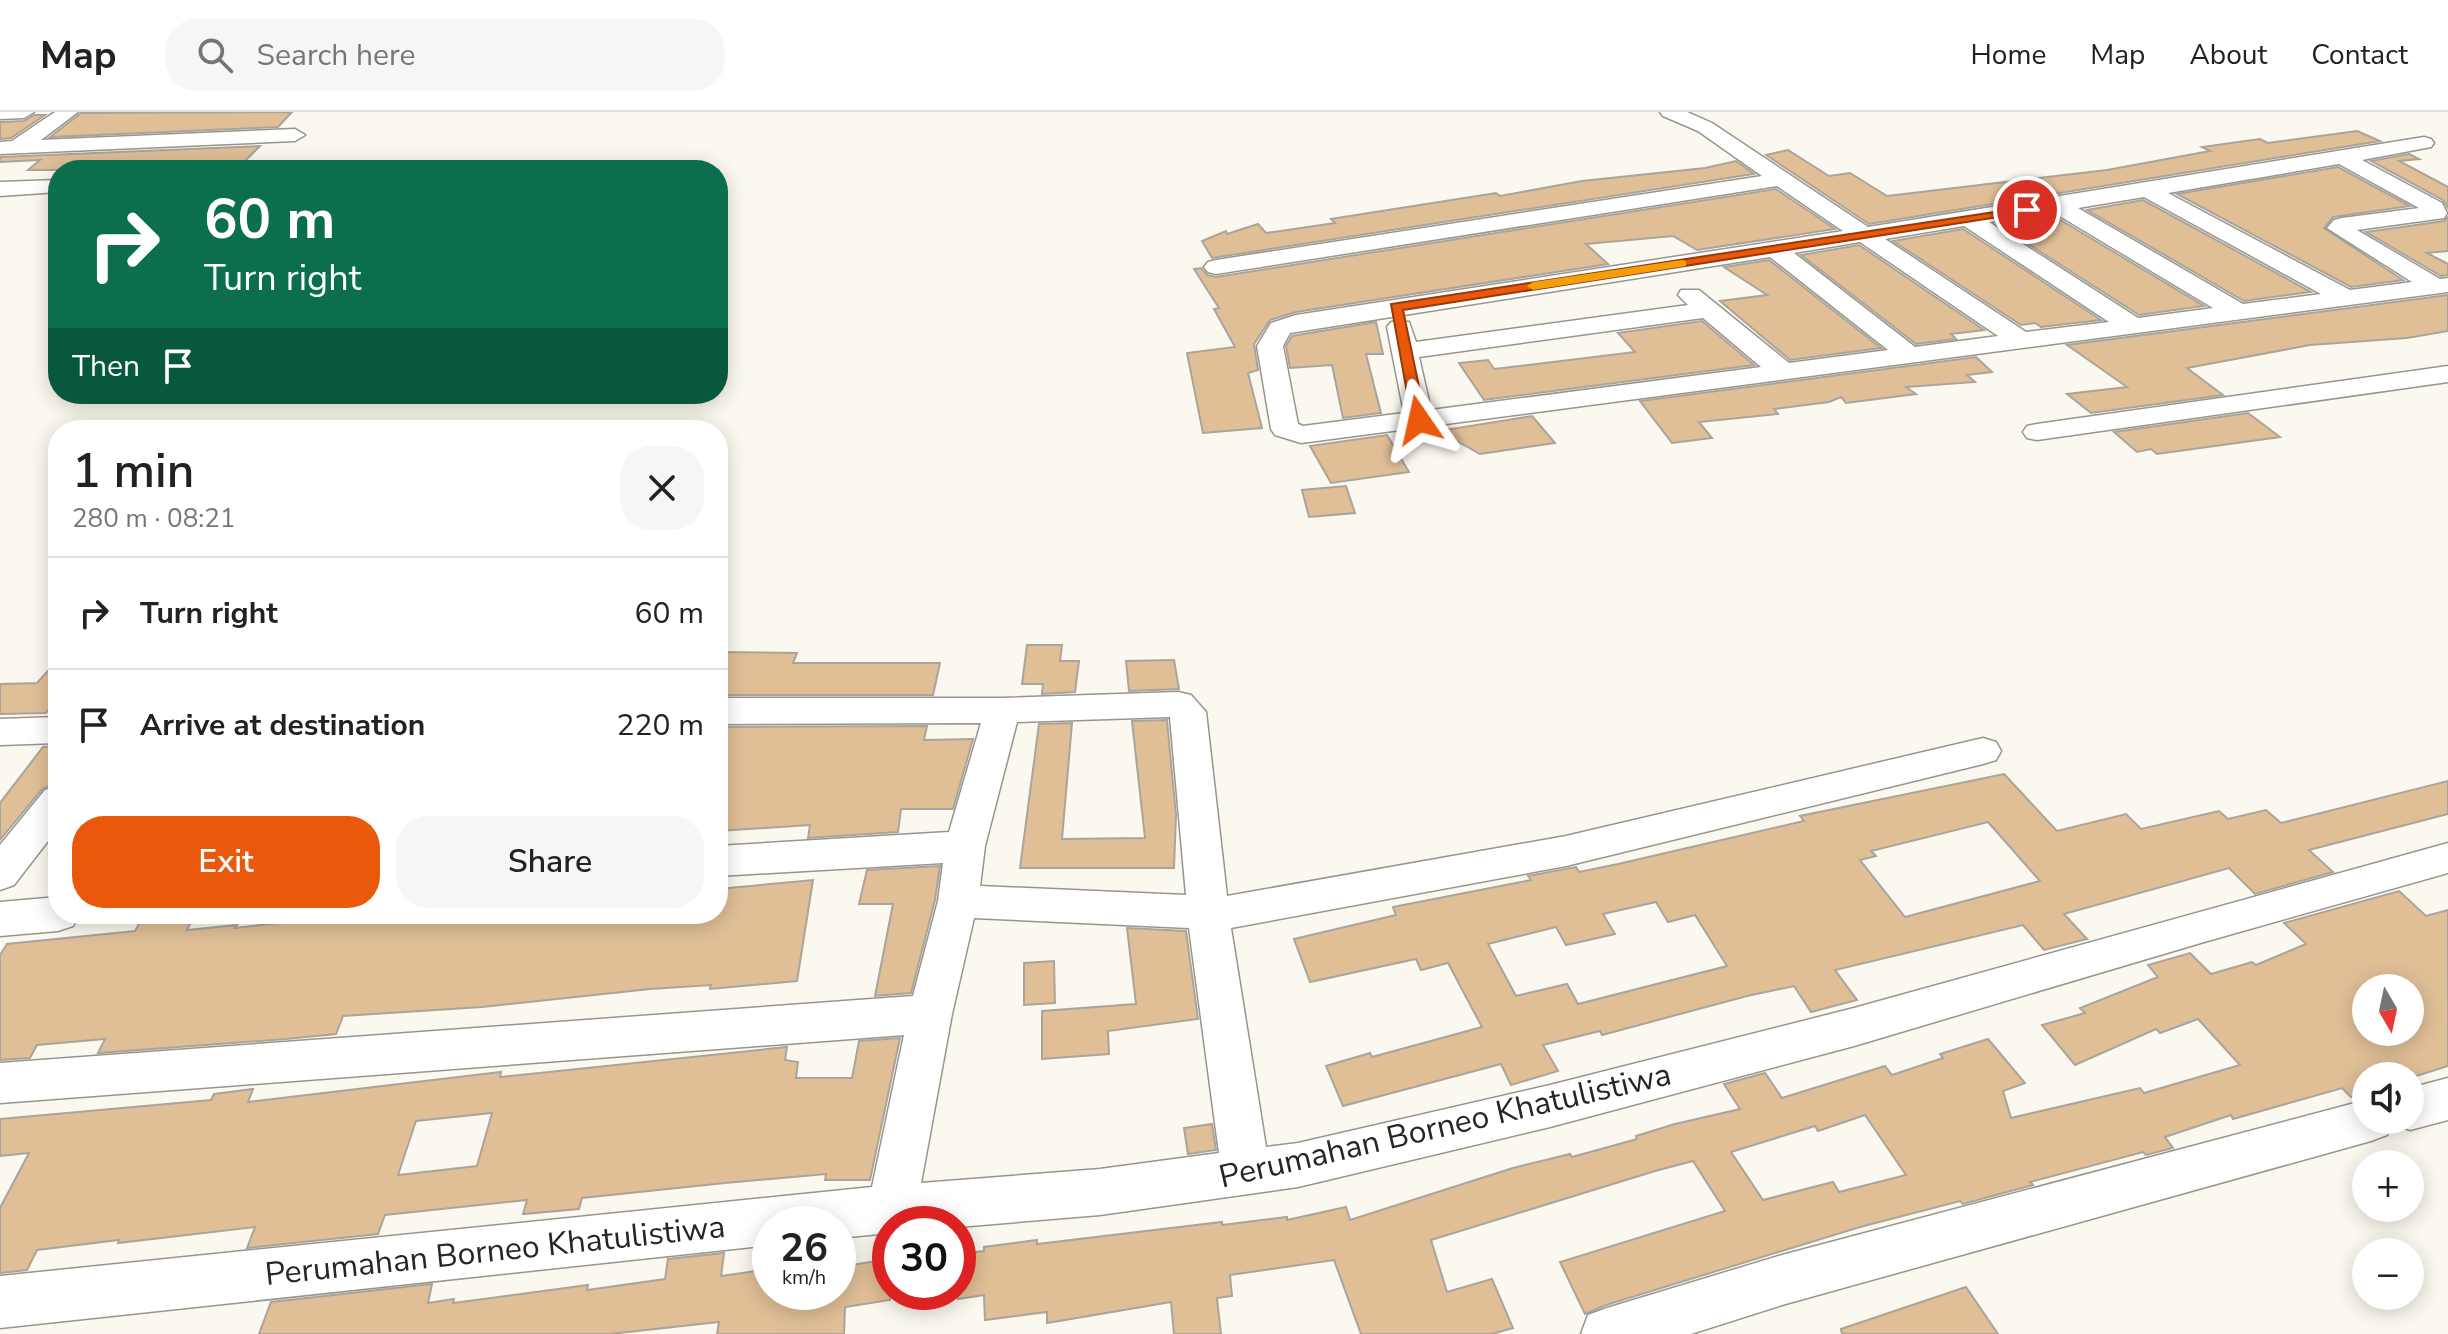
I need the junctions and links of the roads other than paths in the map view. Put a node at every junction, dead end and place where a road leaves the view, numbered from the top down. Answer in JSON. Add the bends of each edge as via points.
{"nodes":[{"id":1,"x":24,"y":112,"type":"edge"},
{"id":2,"x":68,"y":112,"type":"edge"},
{"id":3,"x":1670,"y":112,"type":"edge"},
{"id":4,"x":0,"y":113,"type":"edge"},
{"id":5,"x":295,"y":135,"type":"dead end"},
{"id":6,"x":2448,"y":140,"type":"edge"},
{"id":7,"x":2424,"y":143,"type":"junction"},
{"id":8,"x":5,"y":151,"type":"edge"},
{"id":9,"x":2448,"y":155,"type":"edge"},
{"id":10,"x":2342,"y":157,"type":"junction"},
{"id":11,"x":1781,"y":179,"type":"junction"},
{"id":12,"x":48,"y":187,"type":"edge"},
{"id":13,"x":0,"y":189,"type":"edge"},
{"id":14,"x":2147,"y":190,"type":"junction"},
{"id":15,"x":2057,"y":205,"type":"junction"},
{"id":16,"x":1968,"y":219,"type":"junction"},
{"id":17,"x":1862,"y":234,"type":"junction"},
{"id":18,"x":1775,"y":249,"type":"junction"},
{"id":19,"x":1216,"y":267,"type":"dead end"},
{"id":20,"x":1656,"y":267,"type":"junction"},
{"id":21,"x":2442,"y":286,"type":"edge"},
{"id":22,"x":2348,"y":299,"type":"junction"},
{"id":23,"x":1396,"y":307,"type":"junction"},
{"id":24,"x":1709,"y":310,"type":"junction"},
{"id":25,"x":2241,"y":314,"type":"junction"},
{"id":26,"x":2136,"y":328,"type":"junction"},
{"id":27,"x":2022,"y":341,"type":"junction"},
{"id":28,"x":1406,"y":351,"type":"junction"},
{"id":29,"x":1912,"y":357,"type":"junction"},
{"id":30,"x":1782,"y":371,"type":"junction"},
{"id":31,"x":2448,"y":374,"type":"edge"},
{"id":32,"x":1419,"y":420,"type":"junction"},
{"id":33,"x":2037,"y":432,"type":"dead end"},
{"id":34,"x":1002,"y":710,"type":"junction"},
{"id":35,"x":728,"y":711,"type":"edge"},
{"id":36,"x":48,"y":730,"type":"edge"},
{"id":37,"x":0,"y":732,"type":"edge"},
{"id":38,"x":1983,"y":751,"type":"dead end"},
{"id":39,"x":48,"y":813,"type":"edge"},
{"id":40,"x":965,"y":846,"type":"junction"},
{"id":41,"x":2448,"y":858,"type":"edge"},
{"id":42,"x":728,"y":860,"type":"edge"},
{"id":43,"x":0,"y":874,"type":"edge"},
{"id":44,"x":958,"y":901,"type":"junction"},
{"id":45,"x":1228,"y":912,"type":"junction"},
{"id":46,"x":48,"y":915,"type":"edge"},
{"id":47,"x":0,"y":919,"type":"edge"},
{"id":48,"x":930,"y":1014,"type":"junction"},
{"id":49,"x":0,"y":1083,"type":"edge"},
{"id":50,"x":2448,"y":1099,"type":"edge"},
{"id":51,"x":2424,"y":1105,"type":"edge"},
{"id":52,"x":2352,"y":1125,"type":"edge"},
{"id":53,"x":1272,"y":1169,"type":"junction"},
{"id":54,"x":893,"y":1206,"type":"edge"},
{"id":55,"x":929,"y":1206,"type":"edge"},
{"id":56,"x":872,"y":1211,"type":"edge"},
{"id":57,"x":0,"y":1302,"type":"edge"},
{"id":58,"x":1607,"y":1334,"type":"edge"}],
"edges":[{"from":1,"to":4,"type":"street"},
{"from":2,"to":8,"type":"street"},
{"from":3,"to":11,"type":"street","via":[[1705,127]]},
{"from":5,"to":8,"type":"street"},
{"from":6,"to":7,"type":"street"},
{"from":7,"to":9,"type":"street"},
{"from":7,"to":10,"type":"street"},
{"from":10,"to":14,"type":"street"},
{"from":10,"to":21,"type":"street","via":[[2436,213],[2338,228]]},
{"from":11,"to":17,"type":"street"},
{"from":11,"to":19,"type":"street"},
{"from":12,"to":13,"type":"street"},
{"from":14,"to":15,"type":"street"},
{"from":14,"to":22,"type":"street"},
{"from":15,"to":16,"type":"street"},
{"from":15,"to":25,"type":"street"},
{"from":16,"to":17,"type":"street"},
{"from":16,"to":26,"type":"street"},
{"from":17,"to":18,"type":"street"},
{"from":17,"to":27,"type":"street"},
{"from":18,"to":20,"type":"street"},
{"from":18,"to":29,"type":"street"},
{"from":20,"to":23,"type":"street"},
{"from":20,"to":24,"type":"street"},
{"from":21,"to":22,"type":"street"},
{"from":22,"to":25,"type":"street"},
{"from":23,"to":28,"type":"street"},
{"from":23,"to":32,"type":"street","via":[[1280,328],[1270,346],[1285,429],[1301,435]]},
{"from":24,"to":28,"type":"street"},
{"from":24,"to":30,"type":"street"},
{"from":25,"to":26,"type":"street"},
{"from":26,"to":27,"type":"street"},
{"from":27,"to":29,"type":"street"},
{"from":28,"to":32,"type":"street"},
{"from":29,"to":30,"type":"street"},
{"from":30,"to":32,"type":"street"},
{"from":31,"to":33,"type":"street"},
{"from":34,"to":35,"type":"street"},
{"from":34,"to":40,"type":"street"},
{"from":34,"to":45,"type":"street","via":[[1184,707]]},
{"from":36,"to":37,"type":"street"},
{"from":38,"to":45,"type":"street","via":[[1566,851]]},
{"from":39,"to":43,"type":"street"},
{"from":40,"to":42,"type":"street"},
{"from":40,"to":44,"type":"street"},
{"from":41,"to":53,"type":"street","name":"Perumahan Borneo Khatulistiwa","via":[[1854,1027],[1550,1106]]},
{"from":44,"to":45,"type":"street"},
{"from":44,"to":48,"type":"street"},
{"from":45,"to":53,"type":"street"},
{"from":46,"to":47,"type":"street"},
{"from":48,"to":49,"type":"street"},
{"from":48,"to":54,"type":"street"},
{"from":50,"to":51,"type":"street"},
{"from":52,"to":58,"type":"street","via":[[1782,1280]]},
{"from":53,"to":55,"type":"street","name":"Perumahan Borneo Khatulistiwa","via":[[1100,1192]]},
{"from":56,"to":57,"type":"street","name":"Perumahan Borneo Khatulistiwa"}]}
